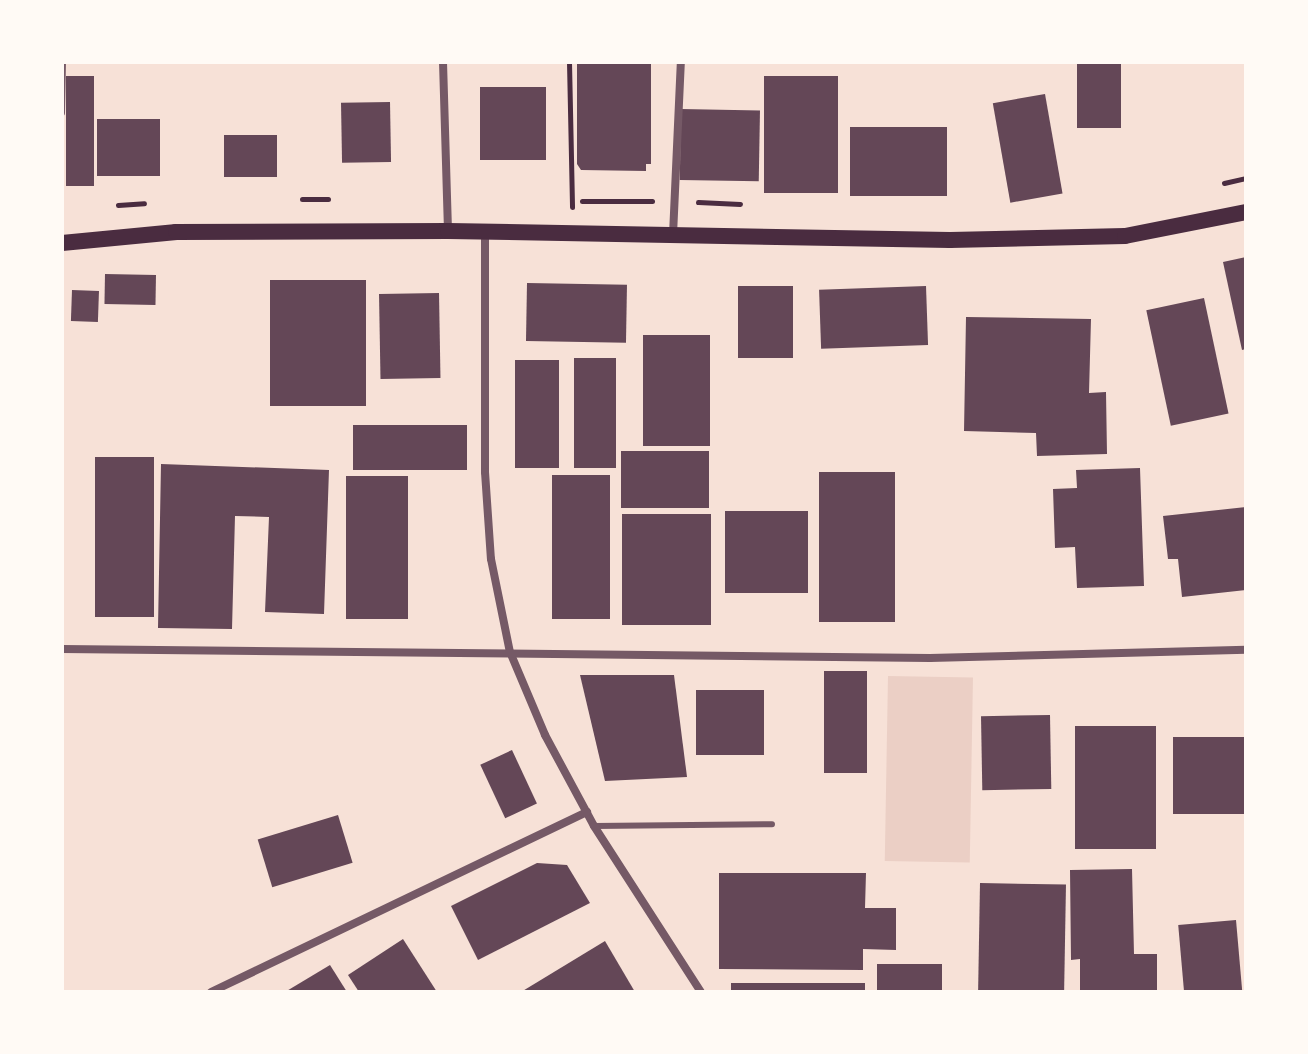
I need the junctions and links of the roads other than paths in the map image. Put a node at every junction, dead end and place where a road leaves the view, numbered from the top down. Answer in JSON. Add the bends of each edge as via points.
{"nodes":[{"id":1,"x":63,"y":62,"type":"edge"},
{"id":2,"x":443,"y":62,"type":"edge"},
{"id":3,"x":681,"y":62,"type":"edge"},
{"id":4,"x":62,"y":113,"type":"edge"},
{"id":5,"x":1246,"y":212,"type":"edge"},
{"id":6,"x":448,"y":231,"type":"junction"},
{"id":7,"x":485,"y":234,"type":"junction"},
{"id":8,"x":673,"y":235,"type":"junction"},
{"id":9,"x":62,"y":243,"type":"edge"},
{"id":10,"x":62,"y":649,"type":"edge"},
{"id":11,"x":1246,"y":650,"type":"edge"},
{"id":12,"x":510,"y":652,"type":"junction"},
{"id":13,"x":587,"y":812,"type":"junction"},
{"id":14,"x":772,"y":824,"type":"dead end"},
{"id":15,"x":594,"y":826,"type":"junction"},
{"id":16,"x":211,"y":992,"type":"edge"},
{"id":17,"x":701,"y":992,"type":"edge"}],
"edges":[{"from":1,"to":4,"type":"lane"},
{"from":2,"to":6,"type":"street"},
{"from":3,"to":8,"type":"street"},
{"from":5,"to":8,"type":"main road","via":[[1125,236],[950,240]]},
{"from":6,"to":7,"type":"main road"},
{"from":6,"to":9,"type":"main road","via":[[176,232]]},
{"from":7,"to":8,"type":"main road"},
{"from":7,"to":12,"type":"street","via":[[485,472],[491,559]]},
{"from":10,"to":12,"type":"street"},
{"from":11,"to":12,"type":"street","via":[[930,658]]},
{"from":12,"to":13,"type":"street","via":[[545,735]]},
{"from":13,"to":15,"type":"street"},
{"from":13,"to":16,"type":"street"},
{"from":14,"to":15,"type":"lane"},
{"from":15,"to":17,"type":"street"}]}
